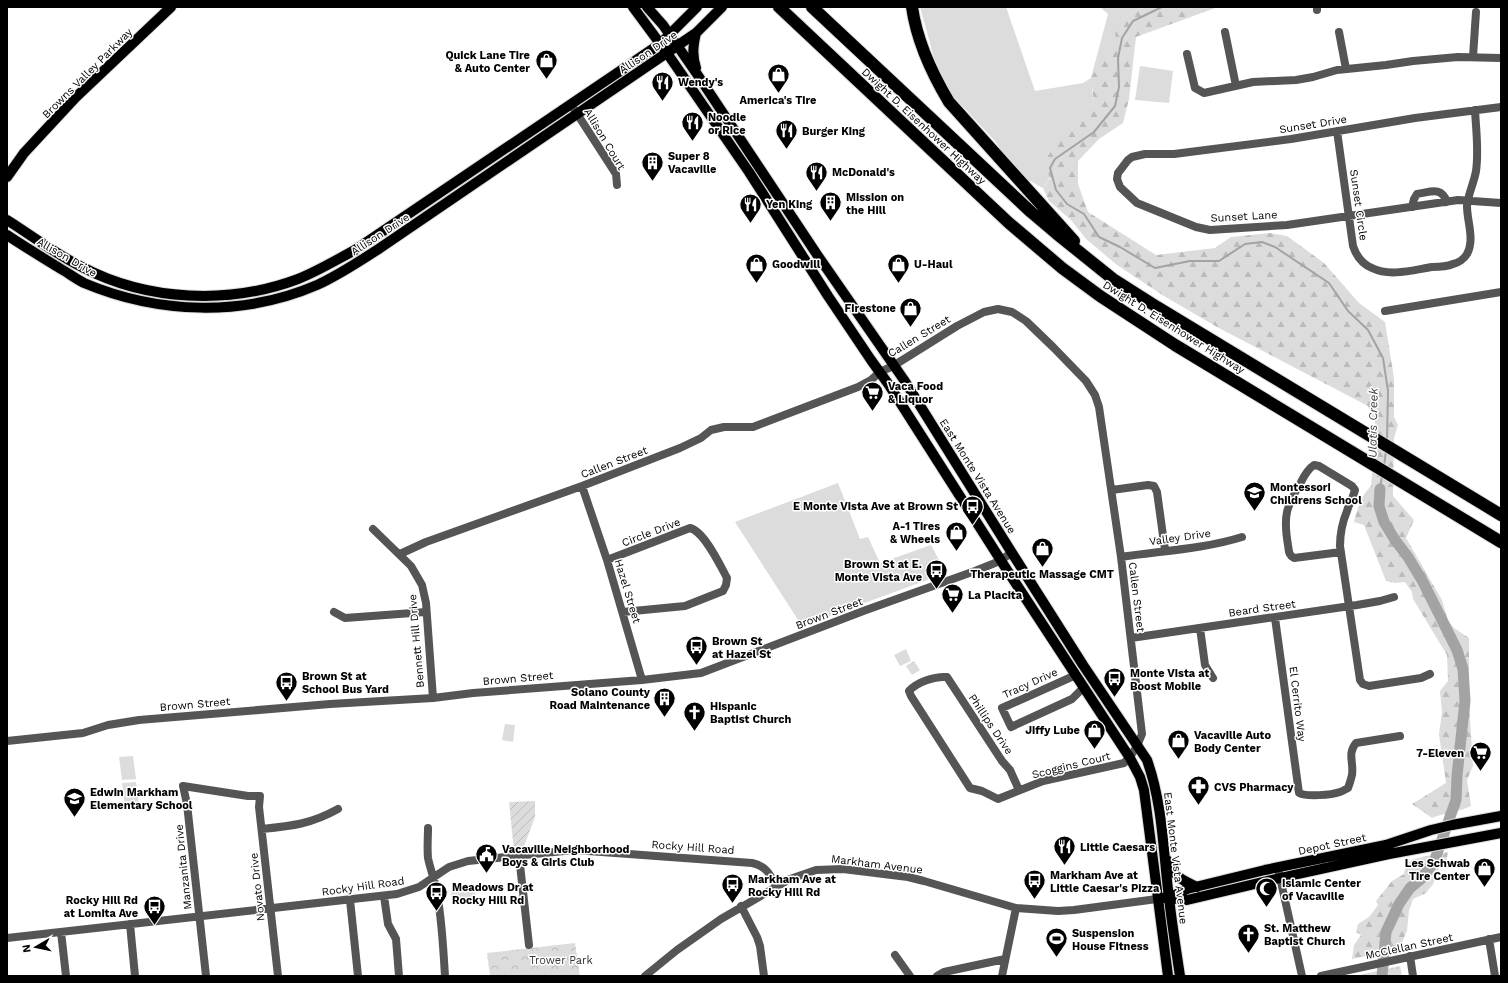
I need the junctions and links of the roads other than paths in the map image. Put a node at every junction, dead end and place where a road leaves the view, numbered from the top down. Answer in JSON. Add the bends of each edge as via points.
{"nodes":[{"id":1,"x":171,"y":7,"type":"edge"},
{"id":2,"x":633,"y":7,"type":"edge"},
{"id":3,"x":647,"y":7,"type":"edge"},
{"id":4,"x":697,"y":7,"type":"edge"},
{"id":5,"x":722,"y":7,"type":"edge"},
{"id":6,"x":779,"y":7,"type":"edge"},
{"id":7,"x":812,"y":7,"type":"edge"},
{"id":8,"x":912,"y":7,"type":"edge"},
{"id":9,"x":1476,"y":12,"type":"dead end"},
{"id":10,"x":1225,"y":32,"type":"dead end"},
{"id":11,"x":1339,"y":32,"type":"dead end"},
{"id":12,"x":696,"y":33,"type":"junction"},
{"id":13,"x":669,"y":34,"type":"junction"},
{"id":14,"x":660,"y":44,"type":"junction"},
{"id":15,"x":677,"y":46,"type":"junction"},
{"id":16,"x":667,"y":53,"type":"junction"},
{"id":17,"x":1187,"y":54,"type":"dead end"},
{"id":18,"x":1472,"y":57,"type":"junction"},
{"id":19,"x":1501,"y":58,"type":"edge"},
{"id":20,"x":1346,"y":69,"type":"junction"},
{"id":21,"x":697,"y":74,"type":"junction"},
{"id":22,"x":1236,"y":86,"type":"junction"},
{"id":23,"x":571,"y":105,"type":"junction"},
{"id":24,"x":1501,"y":107,"type":"edge"},
{"id":25,"x":1475,"y":110,"type":"junction"},
{"id":26,"x":577,"y":114,"type":"junction"},
{"id":27,"x":1337,"y":131,"type":"junction"},
{"id":28,"x":1129,"y":159,"type":"joint"},
{"id":29,"x":7,"y":177,"type":"edge"},
{"id":30,"x":617,"y":185,"type":"dead end"},
{"id":31,"x":1468,"y":201,"type":"junction"},
{"id":32,"x":1447,"y":202,"type":"junction"},
{"id":33,"x":1501,"y":203,"type":"edge"},
{"id":34,"x":1412,"y":207,"type":"junction"},
{"id":35,"x":1349,"y":217,"type":"junction"},
{"id":36,"x":7,"y":220,"type":"edge"},
{"id":37,"x":7,"y":235,"type":"edge"},
{"id":38,"x":1093,"y":263,"type":"junction"},
{"id":39,"x":1501,"y":292,"type":"edge"},
{"id":40,"x":1385,"y":311,"type":"dead end"},
{"id":41,"x":893,"y":366,"type":"junction"},
{"id":42,"x":880,"y":372,"type":"junction"},
{"id":43,"x":582,"y":486,"type":"junction"},
{"id":44,"x":1112,"y":490,"type":"junction"},
{"id":45,"x":1501,"y":515,"type":"edge"},
{"id":46,"x":373,"y":529,"type":"dead end"},
{"id":47,"x":1242,"y":537,"type":"dead end"},
{"id":48,"x":1501,"y":542,"type":"edge"},
{"id":49,"x":1166,"y":550,"type":"junction"},
{"id":50,"x":1341,"y":552,"type":"junction"},
{"id":51,"x":1012,"y":553,"type":"junction"},
{"id":52,"x":400,"y":554,"type":"junction"},
{"id":53,"x":1121,"y":557,"type":"junction"},
{"id":54,"x":1001,"y":559,"type":"junction"},
{"id":55,"x":607,"y":560,"type":"junction"},
{"id":56,"x":1394,"y":597,"type":"dead end"},
{"id":57,"x":1350,"y":606,"type":"junction"},
{"id":58,"x":334,"y":612,"type":"dead end"},
{"id":59,"x":426,"y":612,"type":"junction"},
{"id":60,"x":623,"y":612,"type":"junction"},
{"id":61,"x":1275,"y":618,"type":"junction"},
{"id":62,"x":1200,"y":628,"type":"junction"},
{"id":63,"x":1131,"y":638,"type":"junction"},
{"id":64,"x":1430,"y":674,"type":"dead end"},
{"id":65,"x":1076,"y":675,"type":"junction"},
{"id":66,"x":938,"y":677,"type":"joint"},
{"id":67,"x":1213,"y":678,"type":"dead end"},
{"id":68,"x":642,"y":680,"type":"junction"},
{"id":69,"x":1084,"y":687,"type":"junction"},
{"id":70,"x":433,"y":698,"type":"junction"},
{"id":71,"x":1400,"y":736,"type":"dead end"},
{"id":72,"x":7,"y":741,"type":"edge"},
{"id":73,"x":1138,"y":746,"type":"junction"},
{"id":74,"x":1130,"y":758,"type":"junction"},
{"id":75,"x":1020,"y":790,"type":"junction"},
{"id":76,"x":260,"y":796,"type":"joint"},
{"id":77,"x":338,"y":809,"type":"dead end"},
{"id":78,"x":1501,"y":816,"type":"edge"},
{"id":79,"x":428,"y":828,"type":"dead end"},
{"id":80,"x":262,"y":829,"type":"junction"},
{"id":81,"x":1501,"y":833,"type":"edge"},
{"id":82,"x":519,"y":856,"type":"junction"},
{"id":83,"x":1165,"y":858,"type":"junction"},
{"id":84,"x":1279,"y":873,"type":"junction"},
{"id":85,"x":433,"y":878,"type":"junction"},
{"id":86,"x":776,"y":886,"type":"junction"},
{"id":87,"x":1197,"y":887,"type":"junction"},
{"id":88,"x":384,"y":896,"type":"junction"},
{"id":89,"x":1169,"y":898,"type":"junction"},
{"id":90,"x":1157,"y":899,"type":"junction"},
{"id":91,"x":350,"y":900,"type":"junction"},
{"id":92,"x":741,"y":906,"type":"junction"},
{"id":93,"x":270,"y":908,"type":"junction"},
{"id":94,"x":1016,"y":908,"type":"junction"},
{"id":95,"x":199,"y":916,"type":"junction"},
{"id":96,"x":130,"y":924,"type":"junction"},
{"id":97,"x":61,"y":932,"type":"junction"},
{"id":98,"x":1501,"y":937,"type":"edge"},
{"id":99,"x":7,"y":938,"type":"edge"},
{"id":100,"x":1489,"y":939,"type":"junction"},
{"id":101,"x":529,"y":945,"type":"dead end"},
{"id":102,"x":895,"y":955,"type":"dead end"},
{"id":103,"x":1410,"y":956,"type":"junction"},
{"id":104,"x":1005,"y":959,"type":"junction"},
{"id":105,"x":1347,"y":973,"type":"edge"},
{"id":106,"x":66,"y":976,"type":"edge"},
{"id":107,"x":135,"y":976,"type":"edge"},
{"id":108,"x":206,"y":976,"type":"edge"},
{"id":109,"x":278,"y":976,"type":"edge"},
{"id":110,"x":358,"y":976,"type":"edge"},
{"id":111,"x":400,"y":976,"type":"edge"},
{"id":112,"x":445,"y":976,"type":"edge"},
{"id":113,"x":645,"y":976,"type":"edge"},
{"id":114,"x":764,"y":976,"type":"edge"},
{"id":115,"x":910,"y":976,"type":"edge"},
{"id":116,"x":937,"y":976,"type":"edge"},
{"id":117,"x":1002,"y":976,"type":"edge"},
{"id":118,"x":1168,"y":976,"type":"edge"},
{"id":119,"x":1180,"y":976,"type":"edge"},
{"id":120,"x":1302,"y":976,"type":"edge"},
{"id":121,"x":1321,"y":976,"type":"edge"},
{"id":122,"x":1413,"y":976,"type":"edge"},
{"id":123,"x":1495,"y":976,"type":"edge"}],
"edges":[{"from":1,"to":29,"type":"main road","name":"Browns Valley Parkway","via":[[76,97],[24,153]]},
{"from":2,"to":14,"type":"main road"},
{"from":3,"to":13,"type":"main road","name":"East Monte Vista Avenue"},
{"from":4,"to":13,"type":"main road","name":"Allison Drive"},
{"from":5,"to":12,"type":"main road","name":"Allison Drive"},
{"from":6,"to":48,"type":"highway","name":"Dwight D. Eisenhower Highway","via":[[1009,222],[1062,268],[1134,319]]},
{"from":7,"to":38,"type":"highway","name":"Dwight D. Eisenhower Highway","via":[[1031,212]]},
{"from":8,"to":38,"type":"highway","via":[[927,62],[949,102]]},
{"from":9,"to":18,"type":"street"},
{"from":10,"to":22,"type":"street"},
{"from":11,"to":20,"type":"street"},
{"from":12,"to":15,"type":"main road","name":"Allison Drive"},
{"from":12,"to":21,"type":"main road","via":[[693,58]]},
{"from":13,"to":14,"type":"main road","name":"Allison Drive"},
{"from":13,"to":15,"type":"main road","name":"East Monte Vista Avenue"},
{"from":14,"to":16,"type":"main road"},
{"from":14,"to":23,"type":"main road","name":"Allison Drive"},
{"from":15,"to":16,"type":"main road","name":"Allison Drive"},
{"from":15,"to":21,"type":"main road","name":"East Monte Vista Avenue"},
{"from":16,"to":26,"type":"main road","name":"Allison Drive"},
{"from":16,"to":42,"type":"main road","via":[[749,172]]},
{"from":17,"to":22,"type":"street","via":[[1195,88],[1204,93]]},
{"from":18,"to":19,"type":"street"},
{"from":18,"to":20,"type":"street"},
{"from":20,"to":22,"type":"street","via":[[1296,80],[1253,82]]},
{"from":21,"to":41,"type":"main road","name":"East Monte Vista Avenue"},
{"from":23,"to":26,"type":"street","name":"Allison Court"},
{"from":23,"to":36,"type":"main road","name":"Allison Drive","via":[[355,250],[297,279],[255,290],[221,295],[186,295],[134,287],[81,267]]},
{"from":24,"to":25,"type":"street","name":"Sunset Drive"},
{"from":25,"to":27,"type":"street","name":"Sunset Drive"},
{"from":25,"to":31,"type":"street","name":"Sunset Circle","via":[[1476,172]]},
{"from":26,"to":30,"type":"street","name":"Allison Court","via":[[616,174]]},
{"from":26,"to":37,"type":"main road","name":"Allison Drive","via":[[347,269],[318,285],[259,303],[234,307],[180,307],[125,297],[83,282]]},
{"from":27,"to":28,"type":"street","name":"Sunset Drive","via":[[1174,154],[1145,154]]},
{"from":27,"to":35,"type":"street","name":"Sunset Circle"},
{"from":28,"to":35,"type":"street","name":"Sunset Lane","via":[[1118,173],[1120,187],[1137,203],[1196,227],[1210,230],[1242,228]]},
{"from":31,"to":32,"type":"street","name":"Sunset Lane"},
{"from":31,"to":33,"type":"street","name":"Sunset Lane"},
{"from":31,"to":35,"type":"street","name":"Sunset Circle","via":[[1471,239],[1468,254],[1452,265],[1396,272],[1382,272],[1371,268],[1360,260],[1355,251]]},
{"from":32,"to":34,"type":"street","name":"Sunset Lane"},
{"from":32,"to":34,"type":"street","via":[[1444,194],[1436,191],[1417,194]]},
{"from":34,"to":35,"type":"street","name":"Sunset Lane"},
{"from":38,"to":45,"type":"highway","name":"Dwight D. Eisenhower Highway","via":[[1157,307]]},
{"from":39,"to":40,"type":"street"},
{"from":41,"to":42,"type":"street","name":"Callen Street"},
{"from":41,"to":44,"type":"street","name":"Callen Street","via":[[984,312],[998,309],[1012,312],[1026,321],[1086,381],[1095,395],[1101,414]]},
{"from":41,"to":51,"type":"main road","name":"East Monte Vista Avenue"},
{"from":42,"to":43,"type":"street","name":"Callen Street","via":[[871,380],[846,392],[753,427],[724,427],[712,430],[680,448]]},
{"from":42,"to":54,"type":"main road"},
{"from":43,"to":52,"type":"street","name":"Callen Street","via":[[426,542]]},
{"from":43,"to":55,"type":"street","name":"Hazel Street"},
{"from":44,"to":49,"type":"street","via":[[1154,486]]},
{"from":44,"to":53,"type":"street","name":"Callen Street"},
{"from":46,"to":52,"type":"street","name":"Bennett Hill Drive"},
{"from":47,"to":49,"type":"street","name":"Valley Drive","via":[[1222,543]]},
{"from":49,"to":53,"type":"street","name":"Valley Drive"},
{"from":50,"to":50,"type":"street","via":[[1294,558],[1289,554],[1285,527],[1288,505],[1314,465],[1355,490],[1342,523]]},
{"from":50,"to":57,"type":"street"},
{"from":51,"to":54,"type":"street","name":"Brown Street"},
{"from":51,"to":73,"type":"main road","name":"East Monte Vista Avenue"},
{"from":52,"to":59,"type":"street","name":"Bennett Hill Drive","via":[[411,566],[422,585]]},
{"from":53,"to":63,"type":"street","name":"Callen Street"},
{"from":54,"to":65,"type":"main road"},
{"from":54,"to":68,"type":"street","name":"Brown Street","via":[[701,673]]},
{"from":55,"to":60,"type":"street","name":"Hazel Street"},
{"from":55,"to":60,"type":"street","name":"Circle Drive","via":[[690,528],[695,529],[703,537],[727,578],[723,592],[685,606]]},
{"from":56,"to":57,"type":"street","name":"Beard Street"},
{"from":57,"to":61,"type":"street","name":"Beard Street"},
{"from":57,"to":64,"type":"street","via":[[1360,680],[1363,684],[1382,685]]},
{"from":58,"to":59,"type":"street","via":[[345,618]]},
{"from":59,"to":70,"type":"street","name":"Bennett Hill Drive"},
{"from":60,"to":68,"type":"street","name":"Hazel Street"},
{"from":61,"to":62,"type":"street","name":"Beard Street"},
{"from":61,"to":71,"type":"street","name":"El Cerrito Way","via":[[1299,793],[1310,796],[1340,792],[1348,788],[1352,774],[1352,748],[1356,743]]},
{"from":62,"to":63,"type":"street","name":"Beard Street"},
{"from":62,"to":67,"type":"street","via":[[1205,665]]},
{"from":63,"to":73,"type":"street","name":"Callen Street","via":[[1142,726]]},
{"from":65,"to":69,"type":"main road"},
{"from":65,"to":69,"type":"street","name":"Tracy Drive","via":[[1002,708],[1011,727],[1072,699]]},
{"from":66,"to":75,"type":"street","name":"Phillips Drive","via":[[947,677],[1010,770]]},
{"from":66,"to":75,"type":"street","name":"Scoggins Court","via":[[912,687],[909,691],[970,788],[998,799]]},
{"from":68,"to":70,"type":"street","name":"Brown Street"},
{"from":69,"to":74,"type":"main road"},
{"from":70,"to":72,"type":"street","name":"Brown Street","via":[[139,720],[108,725],[82,733]]},
{"from":73,"to":74,"type":"street"},
{"from":73,"to":83,"type":"main road","name":"East Monte Vista Avenue","via":[[1147,760],[1154,783],[1162,821]]},
{"from":74,"to":75,"type":"street","name":"Scoggins Court","via":[[1124,763],[1043,781]]},
{"from":74,"to":90,"type":"main road","via":[[1144,790]]},
{"from":76,"to":80,"type":"street","name":"Novato Drive"},
{"from":76,"to":95,"type":"street","name":"Manzanita Drive","via":[[183,786]]},
{"from":77,"to":80,"type":"street","via":[[299,825]]},
{"from":78,"to":84,"type":"main road","name":"Depot Street","via":[[1431,830],[1386,845]]},
{"from":79,"to":85,"type":"street","via":[[428,860]]},
{"from":80,"to":93,"type":"street","name":"Novato Drive"},
{"from":81,"to":84,"type":"main road","name":"Depot Street"},
{"from":82,"to":85,"type":"street","name":"Rocky Hill Road","via":[[468,861],[449,867]]},
{"from":82,"to":86,"type":"street","name":"Rocky Hill Road","via":[[574,850],[752,863],[766,869]]},
{"from":82,"to":101,"type":"street"},
{"from":83,"to":87,"type":"main road","via":[[1175,874]]},
{"from":83,"to":89,"type":"main road","name":"East Monte Vista Avenue"},
{"from":84,"to":87,"type":"main road","name":"Depot Street","via":[[1265,870]]},
{"from":84,"to":89,"type":"main road","name":"Depot Street","via":[[1187,900]]},
{"from":84,"to":120,"type":"street"},
{"from":85,"to":88,"type":"street","name":"Rocky Hill Road","via":[[419,888]]},
{"from":85,"to":112,"type":"street","via":[[442,930]]},
{"from":86,"to":92,"type":"street","name":"Markham Avenue"},
{"from":86,"to":94,"type":"street","name":"Markham Avenue","via":[[810,872],[843,870],[924,880]]},
{"from":87,"to":89,"type":"main road","name":"Depot Street"},
{"from":88,"to":91,"type":"street","name":"Rocky Hill Road"},
{"from":88,"to":111,"type":"street","via":[[388,924],[396,939]]},
{"from":89,"to":90,"type":"main road","name":"Depot Street"},
{"from":89,"to":119,"type":"main road","name":"East Monte Vista Avenue"},
{"from":90,"to":94,"type":"street","name":"Markham Avenue","via":[[1074,910]]},
{"from":90,"to":118,"type":"main road"},
{"from":91,"to":93,"type":"street","name":"Rocky Hill Road"},
{"from":91,"to":110,"type":"street"},
{"from":92,"to":113,"type":"street","name":"Markham Avenue","via":[[695,936]]},
{"from":92,"to":114,"type":"street","via":[[758,942]]},
{"from":93,"to":95,"type":"street","name":"Rocky Hill Road"},
{"from":93,"to":109,"type":"street","name":"Novato Drive"},
{"from":94,"to":104,"type":"street"},
{"from":95,"to":96,"type":"street","name":"Rocky Hill Road"},
{"from":95,"to":108,"type":"street","name":"Manzanita Drive"},
{"from":96,"to":97,"type":"street","name":"Rocky Hill Road"},
{"from":96,"to":107,"type":"street"},
{"from":97,"to":99,"type":"street","name":"Rocky Hill Road"},
{"from":97,"to":106,"type":"street"},
{"from":98,"to":100,"type":"street","name":"McClellan Street"},
{"from":100,"to":103,"type":"street","name":"McClellan Street"},
{"from":100,"to":123,"type":"street"},
{"from":102,"to":115,"type":"street"},
{"from":103,"to":105,"type":"street","name":"McClellan Street"},
{"from":103,"to":122,"type":"street"},
{"from":104,"to":116,"type":"street","via":[[944,972]]},
{"from":104,"to":117,"type":"street"},
{"from":105,"to":121,"type":"street","name":"McClellan Street"}]}
